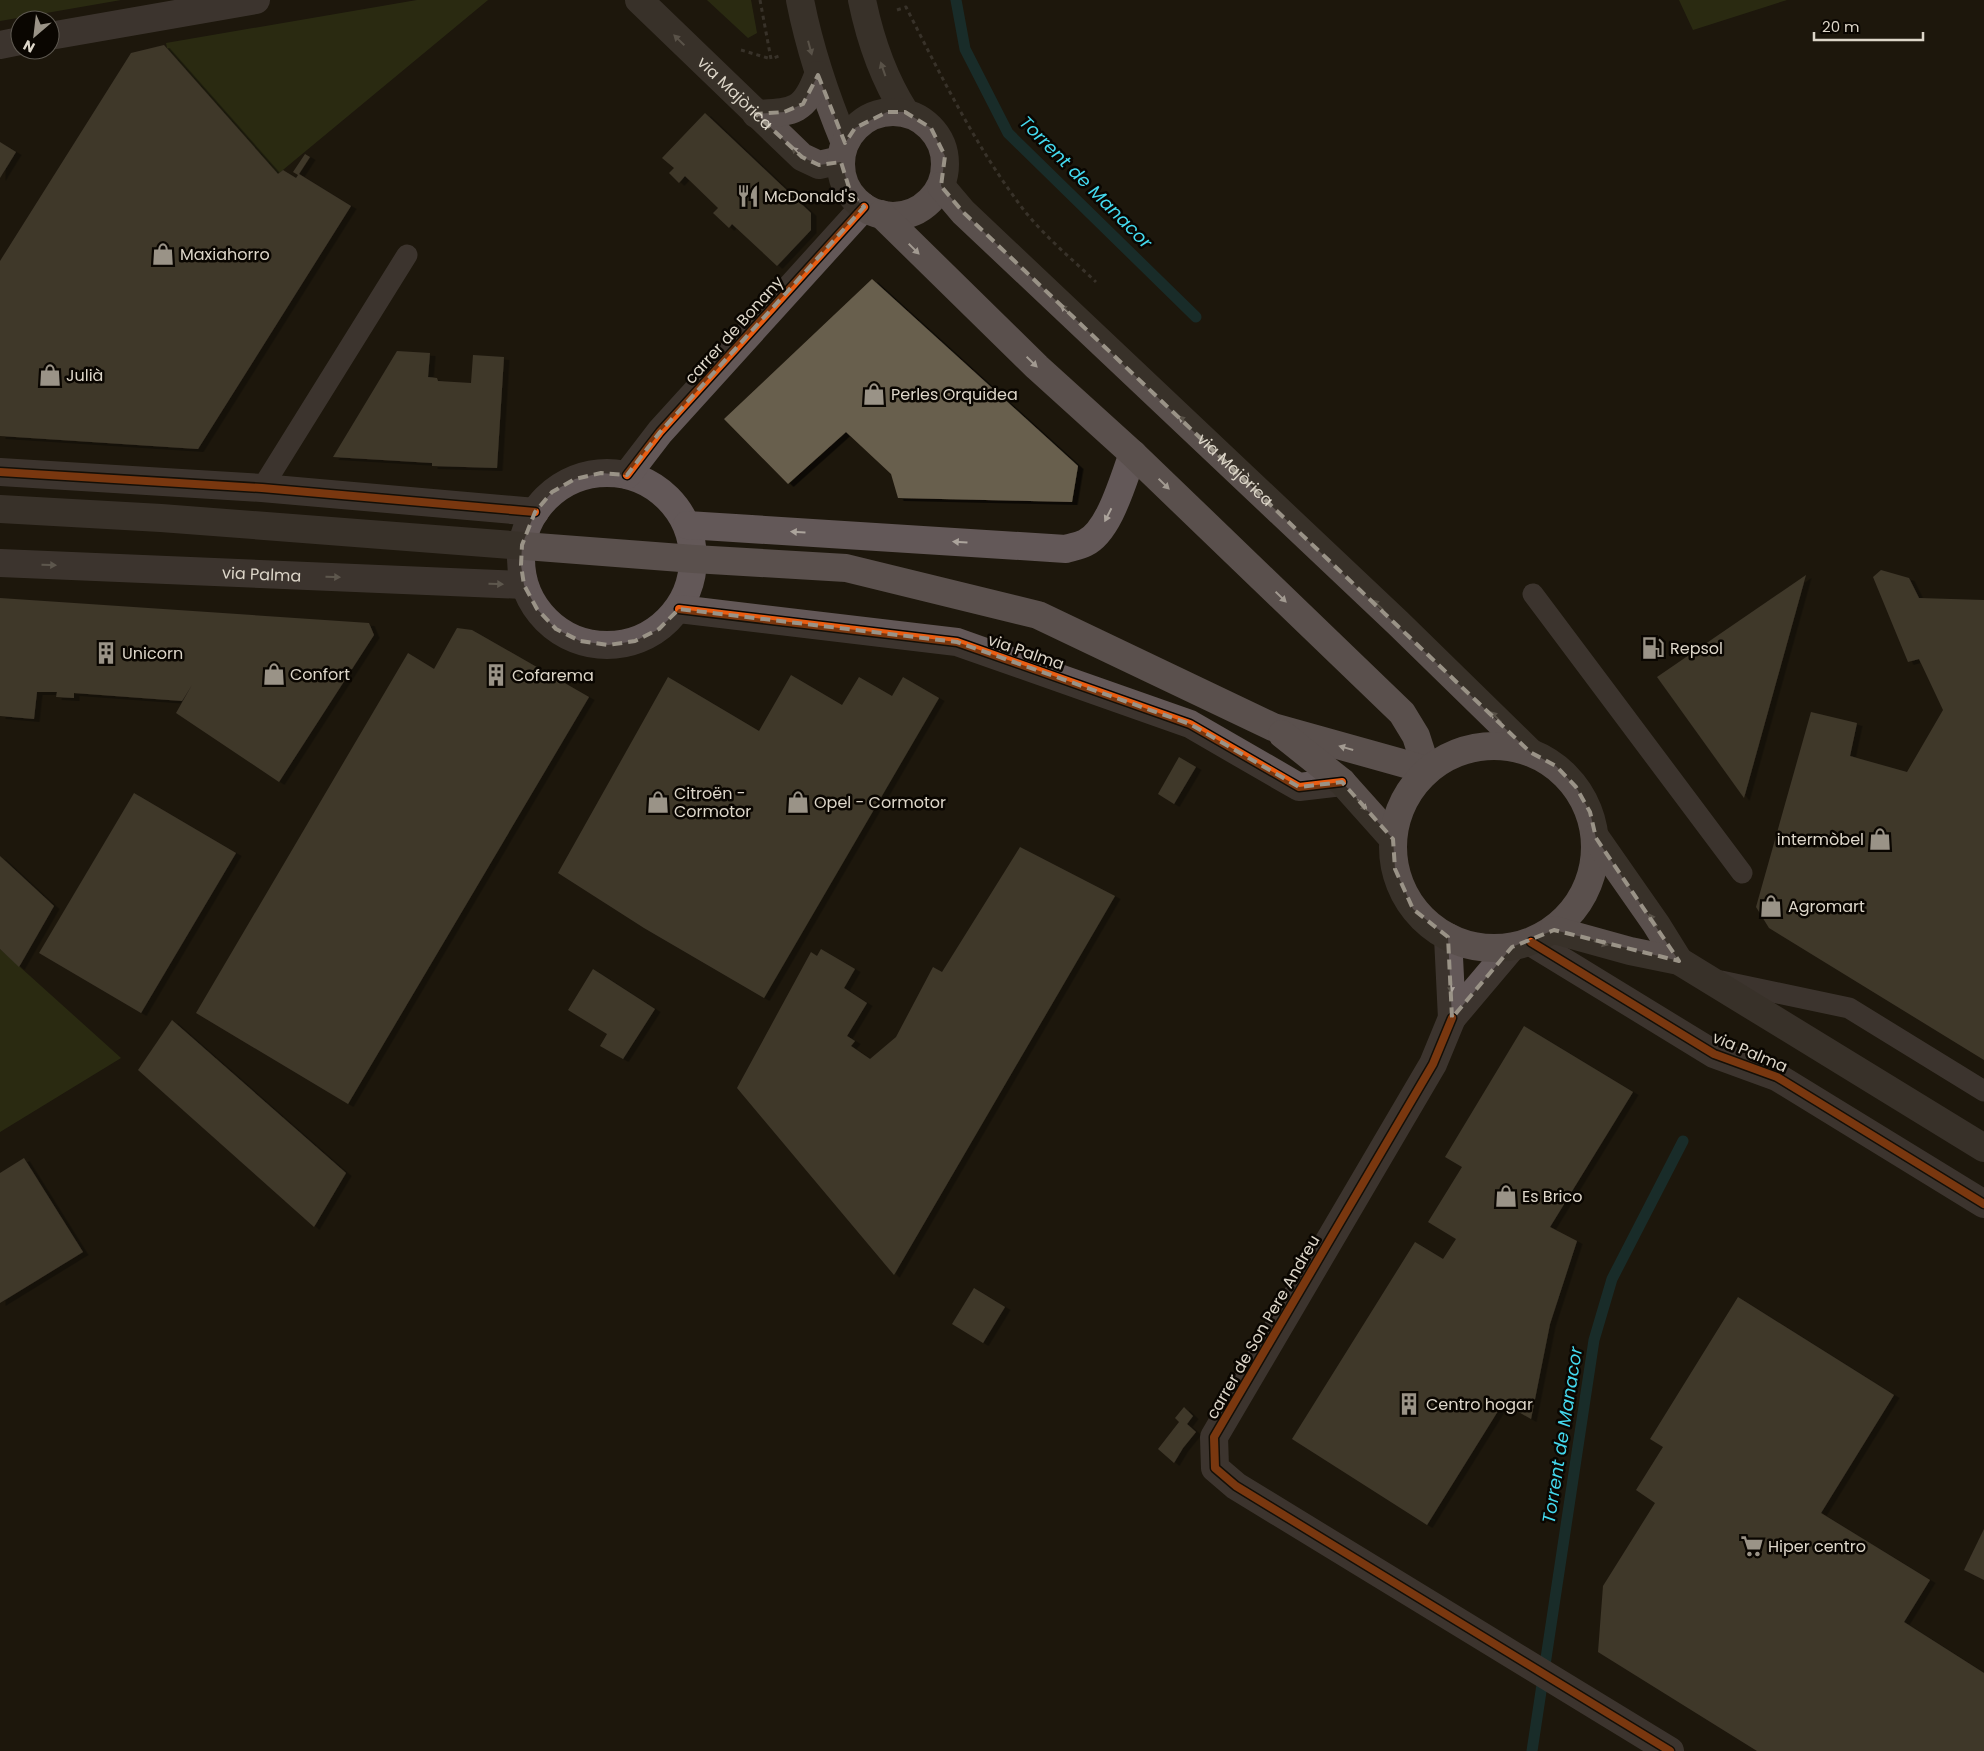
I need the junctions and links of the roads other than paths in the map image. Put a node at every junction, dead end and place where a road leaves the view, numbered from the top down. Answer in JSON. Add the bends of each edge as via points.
{"nodes":[{"id":1,"x":256,"y":0,"type":"edge"},
{"id":2,"x":639,"y":0,"type":"edge"},
{"id":3,"x":800,"y":0,"type":"edge"},
{"id":4,"x":862,"y":0,"type":"edge"},
{"id":5,"x":60,"y":34,"type":"edge"},
{"id":6,"x":818,"y":75,"type":"junction"},
{"id":7,"x":905,"y":112,"type":"junction"},
{"id":8,"x":756,"y":114,"type":"junction"},
{"id":9,"x":843,"y":151,"type":"junction"},
{"id":10,"x":941,"y":186,"type":"junction"},
{"id":11,"x":872,"y":210,"type":"junction"},
{"id":12,"x":407,"y":255,"type":"dead end"},
{"id":13,"x":1134,"y":454,"type":"junction"},
{"id":14,"x":0,"y":472,"type":"edge"},
{"id":15,"x":627,"y":475,"type":"junction"},
{"id":16,"x":262,"y":488,"type":"junction"},
{"id":17,"x":0,"y":509,"type":"edge"},
{"id":18,"x":534,"y":512,"type":"junction"},
{"id":19,"x":687,"y":525,"type":"junction"},
{"id":20,"x":522,"y":545,"type":"junction"},
{"id":21,"x":694,"y":559,"type":"junction"},
{"id":22,"x":0,"y":563,"type":"edge"},
{"id":23,"x":524,"y":585,"type":"junction"},
{"id":24,"x":1533,"y":594,"type":"dead end"},
{"id":25,"x":679,"y":609,"type":"junction"},
{"id":26,"x":1273,"y":727,"type":"junction"},
{"id":27,"x":1530,"y":752,"type":"junction"},
{"id":28,"x":1427,"y":770,"type":"junction"},
{"id":29,"x":1342,"y":782,"type":"junction"},
{"id":30,"x":1596,"y":838,"type":"junction"},
{"id":31,"x":1393,"y":839,"type":"junction"},
{"id":32,"x":1742,"y":873,"type":"dead end"},
{"id":33,"x":1448,"y":937,"type":"junction"},
{"id":34,"x":1532,"y":940,"type":"junction"},
{"id":35,"x":1679,"y":962,"type":"junction"},
{"id":36,"x":1712,"y":979,"type":"junction"},
{"id":37,"x":1452,"y":1018,"type":"junction"},
{"id":38,"x":1984,"y":1091,"type":"edge"},
{"id":39,"x":1984,"y":1148,"type":"edge"},
{"id":40,"x":1984,"y":1204,"type":"edge"},
{"id":41,"x":1644,"y":1743,"type":"edge"},
{"id":42,"x":1670,"y":1751,"type":"edge"}],
"edges":[{"from":1,"to":5,"type":"street"},
{"from":8,"to":2,"type":"main road","name":"via Majòrica","one_way":true},
{"from":3,"to":6,"type":"main road","one_way":true},
{"from":7,"to":4,"type":"main road","one_way":true,"via":[[890,89]]},
{"from":6,"to":8,"type":"main road","via":[[811,94],[803,104],[784,112]]},
{"from":6,"to":9,"type":"main road"},
{"from":7,"to":9,"type":"main road","via":[[887,112],[870,117],[855,128]]},
{"from":7,"to":10,"type":"main road","via":[[931,128],[940,141],[945,163]]},
{"from":9,"to":8,"type":"main road","name":"via Majòrica","one_way":true,"via":[[818,165],[802,157]]},
{"from":9,"to":11,"type":"main road","via":[[843,178],[851,194]]},
{"from":10,"to":11,"type":"main road","via":[[916,211],[899,215]]},
{"from":27,"to":10,"type":"main road","name":"via Majòrica","one_way":true,"via":[[963,212]]},
{"from":11,"to":13,"type":"main road","one_way":true},
{"from":11,"to":15,"type":"street","name":"carrer de Bonany","via":[[660,432]]},
{"from":12,"to":16,"type":"lane"},
{"from":13,"to":19,"type":"street","one_way":true,"via":[[1098,532],[1085,543],[1066,549]]},
{"from":13,"to":28,"type":"main road","one_way":true,"via":[[1402,713],[1416,736]]},
{"from":14,"to":16,"type":"street"},
{"from":15,"to":18,"type":"street","via":[[601,472],[575,479],[552,492]]},
{"from":15,"to":19,"type":"street","via":[[652,485],[673,502]]},
{"from":16,"to":18,"type":"street"},
{"from":17,"to":20,"type":"main road"},
{"from":18,"to":20,"type":"street"},
{"from":19,"to":21,"type":"street"},
{"from":20,"to":21,"type":"main road"},
{"from":20,"to":23,"type":"street"},
{"from":21,"to":25,"type":"street","via":[[690,585]]},
{"from":21,"to":26,"type":"main road","via":[[846,568],[1038,615]]},
{"from":22,"to":23,"type":"street","name":"via Palma","one_way":true},
{"from":23,"to":25,"type":"street","via":[[537,609],[556,629],[580,641],[608,646],[635,641],[659,629]]},
{"from":24,"to":32,"type":"lane"},
{"from":25,"to":29,"type":"street","name":"via Palma","via":[[957,642],[1190,724],[1299,787]]},
{"from":28,"to":26,"type":"main road","one_way":true},
{"from":26,"to":29,"type":"main road"},
{"from":27,"to":28,"type":"main road","via":[[1502,746],[1474,747],[1449,756]]},
{"from":27,"to":30,"type":"main road","via":[[1556,766],[1576,787],[1590,812]]},
{"from":28,"to":31,"type":"main road","via":[[1402,804]]},
{"from":29,"to":31,"type":"main road","one_way":true},
{"from":30,"to":34,"type":"main road","via":[[1595,863],[1579,904]]},
{"from":35,"to":30,"type":"main road","one_way":true},
{"from":31,"to":33,"type":"main road","via":[[1395,869],[1401,887],[1413,908]]},
{"from":33,"to":34,"type":"main road","via":[[1480,947]]},
{"from":33,"to":37,"type":"street","one_way":true},
{"from":34,"to":35,"type":"main road","one_way":true,"via":[[1630,951]]},
{"from":34,"to":37,"type":"street"},
{"from":34,"to":40,"type":"street","name":"via Palma","via":[[1714,1054],[1777,1077]]},
{"from":35,"to":36,"type":"main road"},
{"from":36,"to":38,"type":"lane","via":[[1849,1008]]},
{"from":36,"to":39,"type":"main road"},
{"from":37,"to":41,"type":"street","name":"carrer de Son Pere Andreu","via":[[1433,1064],[1214,1437],[1215,1468],[1236,1486],[1566,1687]]},
{"from":41,"to":42,"type":"street","name":"carrer de Son Pere Andreu"}]}
